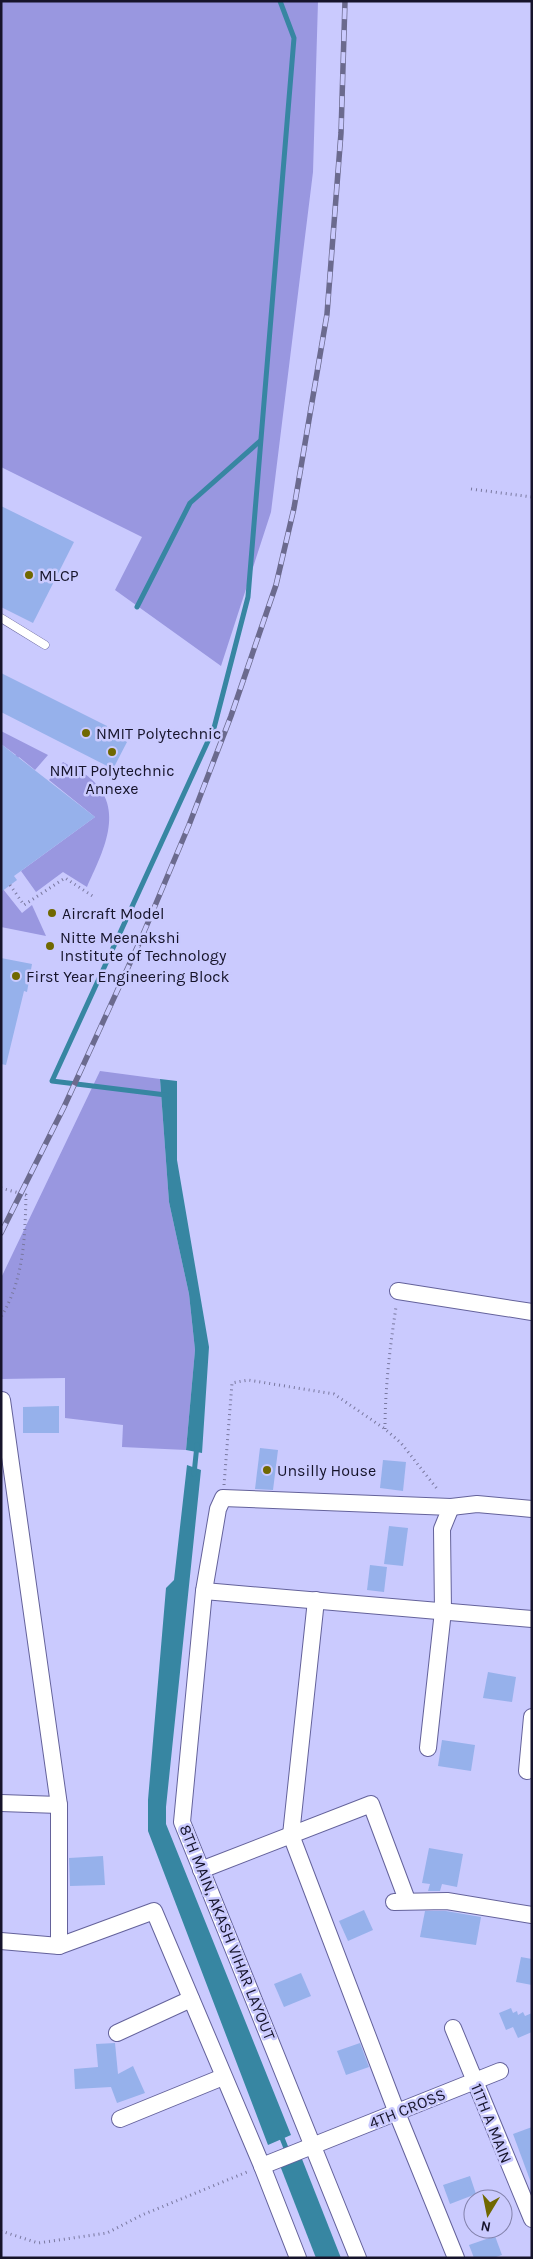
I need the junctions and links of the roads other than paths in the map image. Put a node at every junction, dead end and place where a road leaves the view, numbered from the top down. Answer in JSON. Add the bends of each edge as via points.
{"nodes":[{"id":1,"x":1,"y":618,"type":"edge"},
{"id":2,"x":45,"y":645,"type":"dead end"},
{"id":3,"x":398,"y":1291,"type":"road end"},
{"id":4,"x":532,"y":1312,"type":"edge"},
{"id":5,"x":2,"y":1400,"type":"edge"},
{"id":6,"x":451,"y":1506,"type":"junction"},
{"id":7,"x":532,"y":1509,"type":"edge"},
{"id":8,"x":204,"y":1591,"type":"junction"},
{"id":9,"x":316,"y":1600,"type":"junction"},
{"id":10,"x":443,"y":1611,"type":"junction"},
{"id":11,"x":532,"y":1619,"type":"edge"},
{"id":12,"x":532,"y":1717,"type":"edge"},
{"id":13,"x":428,"y":1748,"type":"dead end"},
{"id":14,"x":526,"y":1771,"type":"dead end"},
{"id":15,"x":1,"y":1803,"type":"edge"},
{"id":16,"x":59,"y":1805,"type":"junction"},
{"id":17,"x":291,"y":1836,"type":"junction"},
{"id":18,"x":201,"y":1870,"type":"junction"},
{"id":19,"x":532,"y":1915,"type":"edge"},
{"id":20,"x":1,"y":1941,"type":"edge"},
{"id":21,"x":60,"y":1946,"type":"junction"},
{"id":22,"x":191,"y":1999,"type":"junction"},
{"id":23,"x":453,"y":2028,"type":"dead end"},
{"id":24,"x":117,"y":2033,"type":"dead end"},
{"id":25,"x":500,"y":2071,"type":"dead end"},
{"id":26,"x":223,"y":2077,"type":"junction"},
{"id":27,"x":475,"y":2081,"type":"junction"},
{"id":28,"x":397,"y":2113,"type":"junction"},
{"id":29,"x":120,"y":2118,"type":"dead end"},
{"id":30,"x":314,"y":2145,"type":"junction"},
{"id":31,"x":262,"y":2166,"type":"junction"},
{"id":32,"x":532,"y":2219,"type":"edge"},
{"id":33,"x":298,"y":2258,"type":"edge"},
{"id":34,"x":358,"y":2258,"type":"edge"},
{"id":35,"x":456,"y":2258,"type":"edge"}],
"edges":[{"from":1,"to":2,"type":"lane"},
{"from":3,"to":4,"type":"street"},
{"from":5,"to":16,"type":"street"},
{"from":6,"to":7,"type":"street","via":[[477,1504]]},
{"from":6,"to":8,"type":"street","name":"8TH MAIN, AKASH VIHAR LAYOUT","via":[[223,1498]]},
{"from":6,"to":10,"type":"street","via":[[442,1529]]},
{"from":8,"to":9,"type":"street"},
{"from":8,"to":18,"type":"street","name":"8TH MAIN, AKASH VIHAR LAYOUT","via":[[182,1822]]},
{"from":9,"to":10,"type":"street"},
{"from":9,"to":17,"type":"street"},
{"from":10,"to":11,"type":"street"},
{"from":10,"to":13,"type":"street"},
{"from":12,"to":14,"type":"street"},
{"from":15,"to":16,"type":"street"},
{"from":16,"to":21,"type":"street"},
{"from":17,"to":18,"type":"street"},
{"from":17,"to":19,"type":"street","via":[[371,1804],[401,1901],[447,1901]]},
{"from":17,"to":28,"type":"street"},
{"from":18,"to":30,"type":"street","name":"8TH MAIN, AKASH VIHAR LAYOUT"},
{"from":20,"to":21,"type":"street"},
{"from":21,"to":22,"type":"street","via":[[154,1911]]},
{"from":22,"to":24,"type":"street"},
{"from":22,"to":26,"type":"street"},
{"from":23,"to":27,"type":"street","name":"11TH A MAIN"},
{"from":25,"to":27,"type":"street","name":"4TH CROSS"},
{"from":26,"to":29,"type":"street"},
{"from":26,"to":31,"type":"street"},
{"from":27,"to":28,"type":"street","name":"4TH CROSS"},
{"from":27,"to":32,"type":"street","name":"11TH A MAIN"},
{"from":28,"to":30,"type":"street","name":"4TH CROSS"},
{"from":28,"to":35,"type":"street"},
{"from":30,"to":31,"type":"street","name":"4TH CROSS"},
{"from":30,"to":34,"type":"street","name":"8TH MAIN, AKASH VIHAR LAYOUT"},
{"from":31,"to":33,"type":"street"}]}
